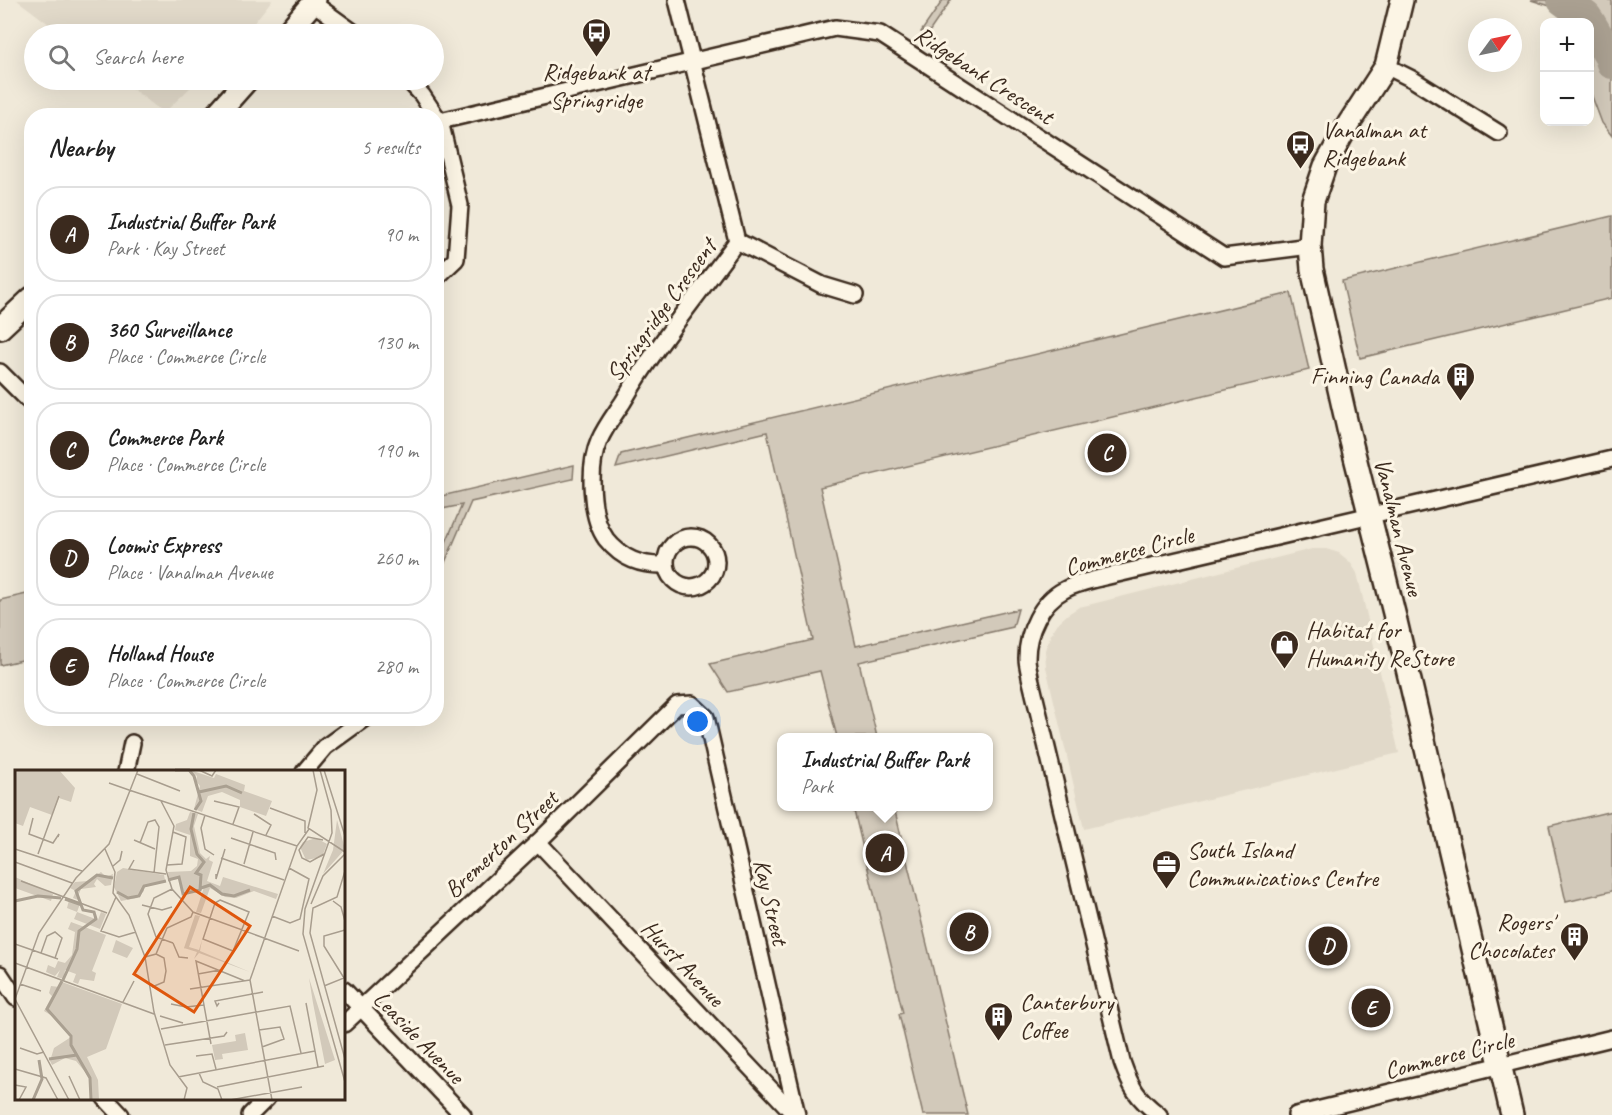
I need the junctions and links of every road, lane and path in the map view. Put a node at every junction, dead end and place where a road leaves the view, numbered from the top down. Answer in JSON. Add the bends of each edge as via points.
{"nodes":[{"id":1,"x":677,"y":0,"type":"edge"},
{"id":2,"x":1402,"y":0,"type":"edge"},
{"id":3,"x":314,"y":2,"type":"edge"},
{"id":4,"x":295,"y":24,"type":"edge"},
{"id":5,"x":343,"y":24,"type":"edge"},
{"id":6,"x":692,"y":62,"type":"junction"},
{"id":7,"x":1386,"y":66,"type":"junction"},
{"id":8,"x":238,"y":90,"type":"edge"},
{"id":9,"x":417,"y":90,"type":"edge"},
{"id":10,"x":222,"y":108,"type":"edge"},
{"id":11,"x":431,"y":108,"type":"edge"},
{"id":12,"x":444,"y":117,"type":"edge"},
{"id":13,"x":1499,"y":133,"type":"dead end"},
{"id":14,"x":444,"y":142,"type":"edge"},
{"id":15,"x":737,"y":241,"type":"junction"},
{"id":16,"x":1310,"y":246,"type":"junction"},
{"id":17,"x":444,"y":270,"type":"edge"},
{"id":18,"x":855,"y":295,"type":"dead end"},
{"id":19,"x":24,"y":306,"type":"edge"},
{"id":20,"x":0,"y":328,"type":"edge"},
{"id":21,"x":0,"y":372,"type":"edge"},
{"id":22,"x":24,"y":396,"type":"edge"},
{"id":23,"x":1612,"y":459,"type":"edge"},
{"id":24,"x":1371,"y":516,"type":"junction"},
{"id":25,"x":666,"y":565,"type":"dead end"},
{"id":26,"x":692,"y":704,"type":"joint"},
{"id":27,"x":354,"y":726,"type":"edge"},
{"id":28,"x":132,"y":744,"type":"dead end"},
{"id":29,"x":126,"y":770,"type":"edge"},
{"id":30,"x":305,"y":770,"type":"edge"},
{"id":31,"x":538,"y":842,"type":"junction"},
{"id":32,"x":0,"y":974,"type":"edge"},
{"id":33,"x":345,"y":991,"type":"edge"},
{"id":34,"x":15,"y":996,"type":"edge"},
{"id":35,"x":360,"y":1008,"type":"junction"},
{"id":36,"x":345,"y":1023,"type":"edge"},
{"id":37,"x":1612,"y":1038,"type":"edge"},
{"id":38,"x":1500,"y":1065,"type":"junction"},
{"id":39,"x":107,"y":1100,"type":"edge"},
{"id":40,"x":265,"y":1100,"type":"edge"},
{"id":41,"x":121,"y":1115,"type":"edge"},
{"id":42,"x":250,"y":1115,"type":"edge"},
{"id":43,"x":463,"y":1115,"type":"edge"},
{"id":44,"x":796,"y":1115,"type":"edge"},
{"id":45,"x":1158,"y":1115,"type":"edge"},
{"id":46,"x":1296,"y":1115,"type":"edge"},
{"id":47,"x":1512,"y":1115,"type":"edge"}],
"edges":[{"from":1,"to":6,"type":"street","name":"Springridge Crescent"},
{"from":2,"to":7,"type":"street","name":"Vanalman Avenue"},
{"from":3,"to":4,"type":"street"},
{"from":3,"to":5,"type":"street"},
{"from":6,"to":12,"type":"street","name":"Ridgebank Crescent"},
{"from":6,"to":15,"type":"street","name":"Springridge Crescent"},
{"from":6,"to":16,"type":"street","name":"Ridgebank Crescent","via":[[835,28],[880,34],[1224,257]]},
{"from":7,"to":13,"type":"street"},
{"from":7,"to":16,"type":"street","name":"Vanalman Avenue","via":[[1325,166],[1313,201]]},
{"from":8,"to":10,"type":"street"},
{"from":9,"to":11,"type":"street"},
{"from":14,"to":17,"type":"street","via":[[460,205],[456,259]]},
{"from":15,"to":18,"type":"street","via":[[822,285]]},
{"from":15,"to":25,"type":"street","name":"Springridge Crescent","via":[[637,378],[598,442],[593,490],[595,516],[602,533],[629,559],[649,566]]},
{"from":16,"to":24,"type":"street","name":"Vanalman Avenue","via":[[1348,429]]},
{"from":19,"to":20,"type":"street"},
{"from":21,"to":22,"type":"street"},
{"from":23,"to":24,"type":"street","name":"Commerce Circle"},
{"from":24,"to":38,"type":"street","name":"Vanalman Avenue"},
{"from":24,"to":45,"type":"street","name":"Commerce Circle","via":[[1064,589],[1048,602],[1032,633],[1027,657],[1029,676],[1122,1062],[1130,1085]]},
{"from":26,"to":31,"type":"street","name":"Bremerton Street","via":[[677,705]]},
{"from":26,"to":44,"type":"street","name":"Kay Street","via":[[706,717]]},
{"from":27,"to":30,"type":"street","via":[[325,747]]},
{"from":28,"to":29,"type":"street"},
{"from":31,"to":35,"type":"street","name":"Bremerton Street"},
{"from":31,"to":44,"type":"street","name":"Hurst Avenue"},
{"from":32,"to":34,"type":"street"},
{"from":33,"to":35,"type":"street","name":"Leaside Avenue"},
{"from":35,"to":36,"type":"street","name":"Bremerton Street"},
{"from":35,"to":43,"type":"street","name":"Leaside Avenue"},
{"from":37,"to":38,"type":"street","name":"Commerce Circle"},
{"from":38,"to":46,"type":"street","name":"Commerce Circle"},
{"from":38,"to":47,"type":"street","name":"Vanalman Avenue"},
{"from":39,"to":41,"type":"street"},
{"from":40,"to":42,"type":"street"}]}
